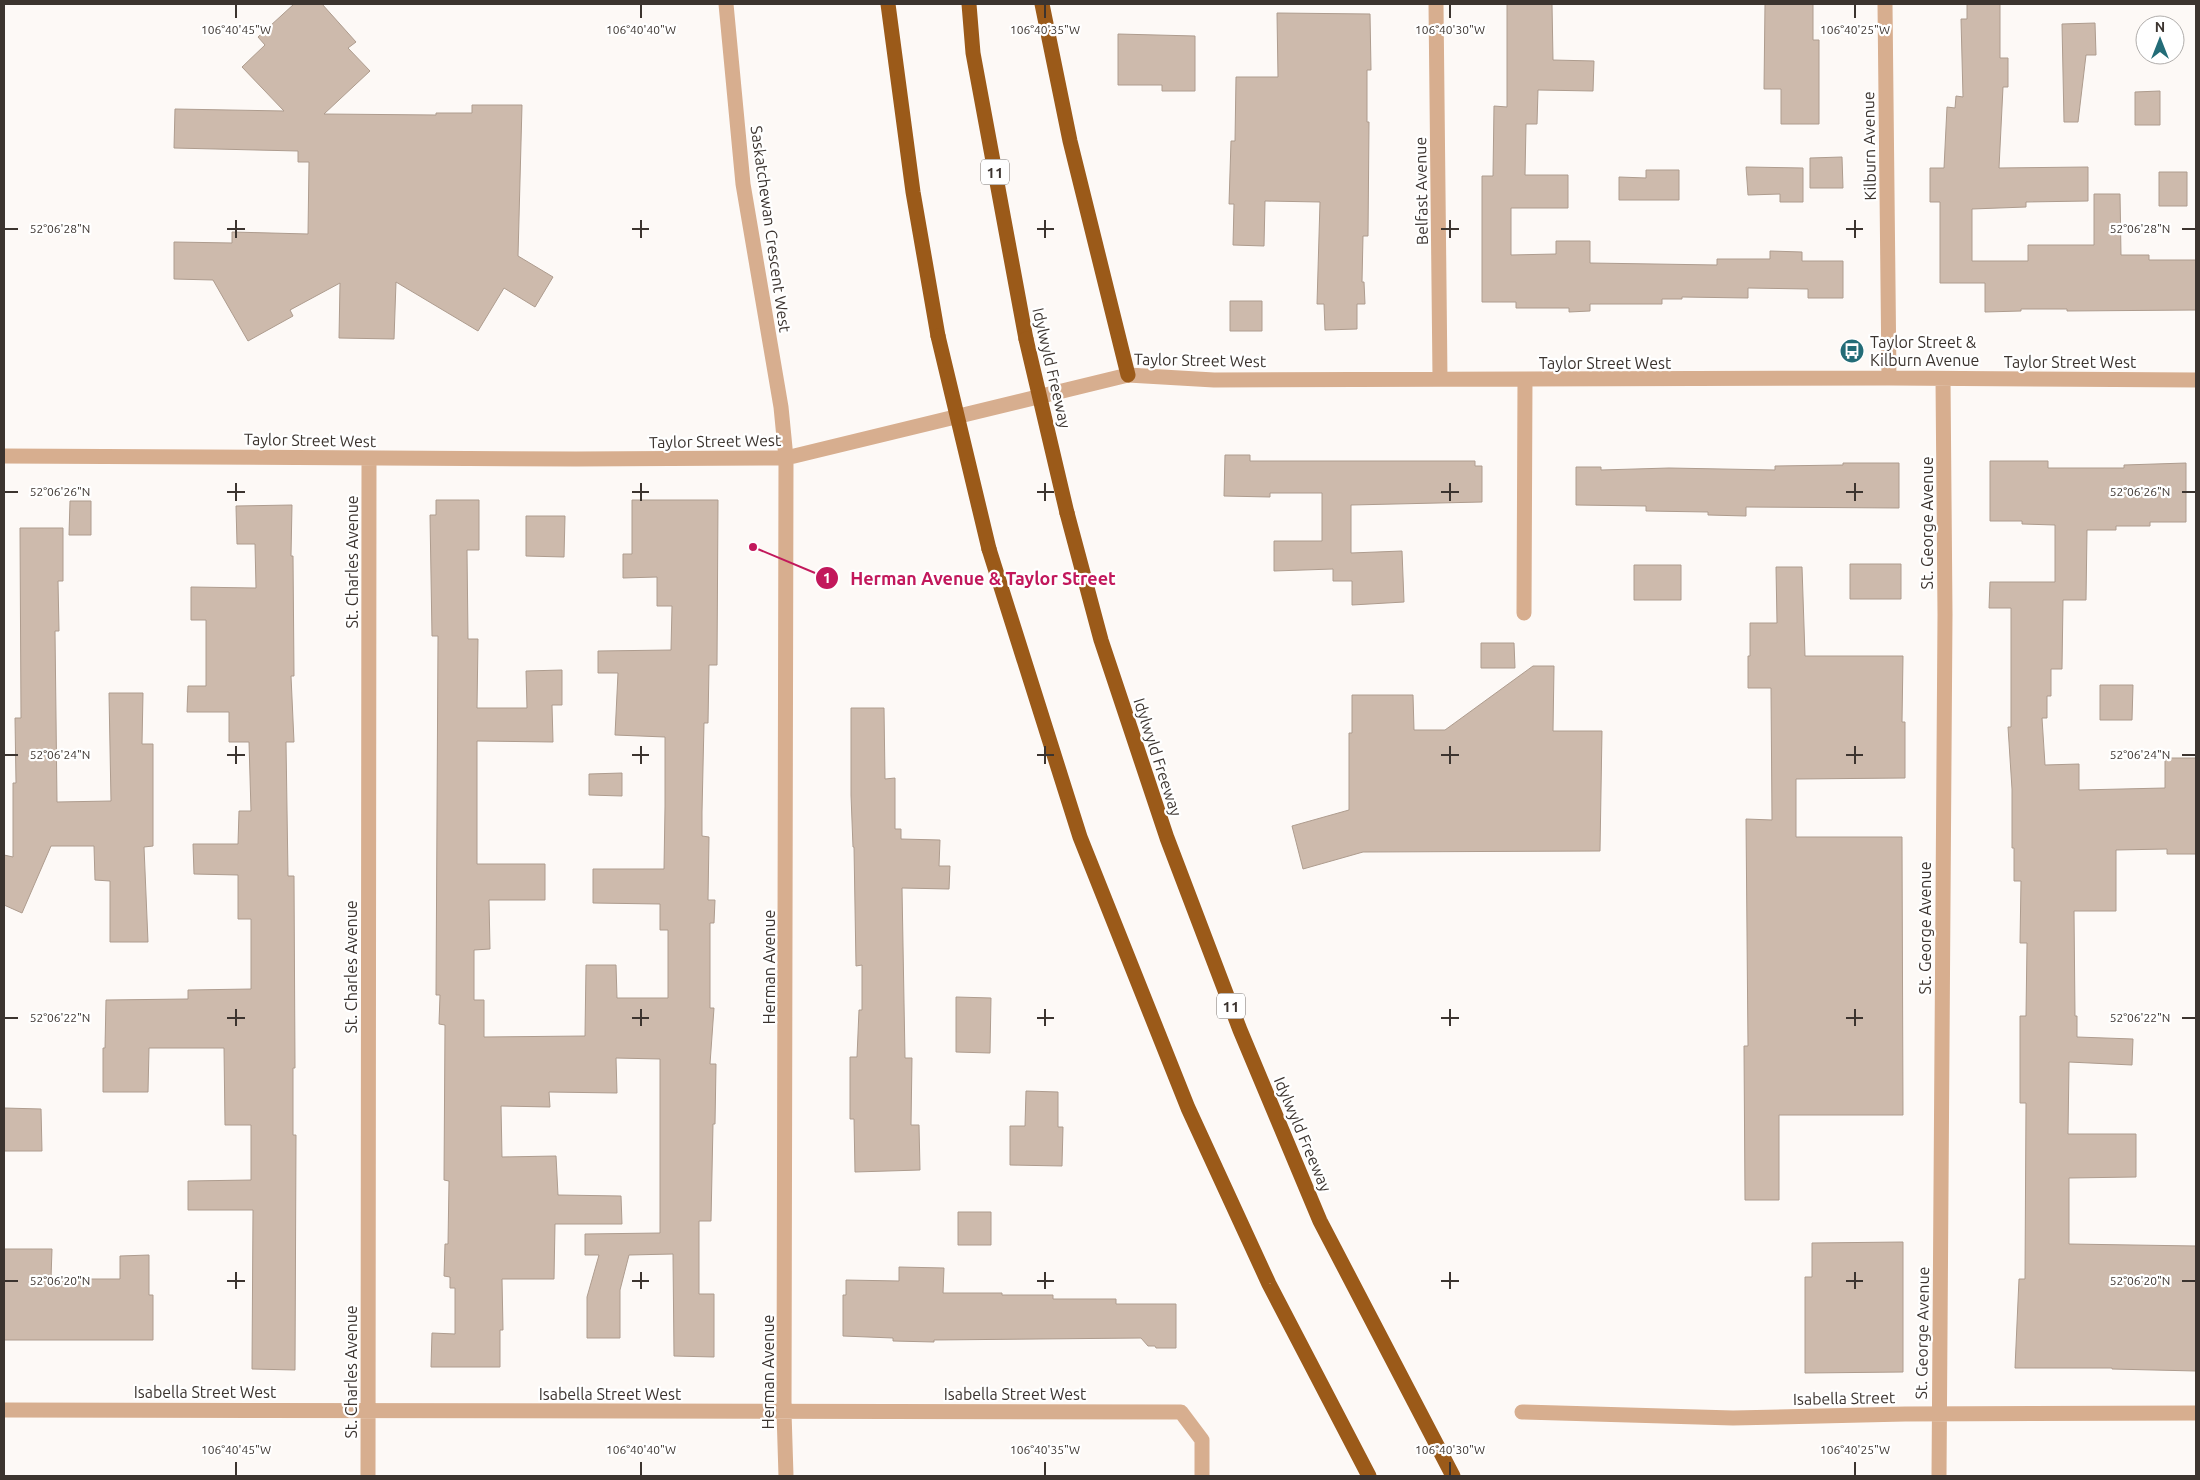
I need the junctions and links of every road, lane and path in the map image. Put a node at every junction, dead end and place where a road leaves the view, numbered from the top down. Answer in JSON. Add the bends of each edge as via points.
{"nodes":[{"id":1,"x":726,"y":4,"type":"edge"},
{"id":2,"x":888,"y":4,"type":"edge"},
{"id":3,"x":968,"y":4,"type":"edge"},
{"id":4,"x":1042,"y":4,"type":"edge"},
{"id":5,"x":1436,"y":4,"type":"edge"},
{"id":6,"x":1885,"y":4,"type":"edge"},
{"id":7,"x":1128,"y":375,"type":"junction"},
{"id":8,"x":1440,"y":378,"type":"junction"},
{"id":9,"x":1889,"y":378,"type":"junction"},
{"id":10,"x":1943,"y":379,"type":"junction"},
{"id":11,"x":1525,"y":380,"type":"junction"},
{"id":12,"x":2196,"y":380,"type":"edge"},
{"id":13,"x":4,"y":456,"type":"edge"},
{"id":14,"x":369,"y":458,"type":"junction"},
{"id":15,"x":786,"y":458,"type":"junction"},
{"id":16,"x":1524,"y":613,"type":"dead end"},
{"id":17,"x":4,"y":1410,"type":"edge"},
{"id":18,"x":368,"y":1410,"type":"junction"},
{"id":19,"x":784,"y":1412,"type":"junction"},
{"id":20,"x":1522,"y":1412,"type":"dead end"},
{"id":21,"x":2196,"y":1413,"type":"edge"},
{"id":22,"x":1938,"y":1414,"type":"junction"},
{"id":23,"x":368,"y":1476,"type":"edge"},
{"id":24,"x":786,"y":1476,"type":"edge"},
{"id":25,"x":1202,"y":1476,"type":"edge"},
{"id":26,"x":1369,"y":1476,"type":"edge"},
{"id":27,"x":1453,"y":1476,"type":"edge"},
{"id":28,"x":1939,"y":1476,"type":"edge"}],
"edges":[{"from":1,"to":15,"type":"street","name":"Saskatchewan Crescent West","via":[[743,184],[781,407]]},
{"from":2,"to":26,"type":"highway","bridge":true,"via":[[913,192],[938,336],[989,549],[1080,836],[1188,1108],[1269,1284]]},
{"from":3,"to":27,"type":"highway","name":"Idylwyld Freeway","number":"11","bridge":true,"via":[[973,53],[1026,339],[1101,640],[1161,820],[1240,1030],[1320,1221]]},
{"from":4,"to":7,"type":"highway","via":[[1070,141]]},
{"from":5,"to":8,"type":"street","name":"Belfast Avenue"},
{"from":6,"to":9,"type":"street","name":"Kilburn Avenue"},
{"from":7,"to":8,"type":"street","name":"Taylor Street West","via":[[1214,380]]},
{"from":7,"to":15,"type":"street","name":"Taylor Street West"},
{"from":8,"to":11,"type":"street","name":"Taylor Street West"},
{"from":9,"to":10,"type":"street","name":"Taylor Street West"},
{"from":9,"to":11,"type":"street","name":"Taylor Street West"},
{"from":10,"to":12,"type":"street","name":"Taylor Street West"},
{"from":10,"to":22,"type":"street","name":"St. George Avenue","via":[[1945,624]]},
{"from":11,"to":16,"type":"street"},
{"from":13,"to":14,"type":"street","name":"Taylor Street West"},
{"from":14,"to":15,"type":"street","name":"Taylor Street West"},
{"from":14,"to":18,"type":"street","name":"St. Charles Avenue"},
{"from":15,"to":19,"type":"street","name":"Herman Avenue"},
{"from":17,"to":18,"type":"street","name":"Isabella Street West"},
{"from":18,"to":19,"type":"street","name":"Isabella Street West"},
{"from":18,"to":23,"type":"street","name":"St. Charles Avenue"},
{"from":19,"to":24,"type":"street","name":"Herman Avenue"},
{"from":19,"to":25,"type":"street","name":"Isabella Street West","via":[[1180,1412],[1202,1440]]},
{"from":20,"to":22,"type":"street","name":"Isabella Street","via":[[1733,1418]]},
{"from":21,"to":22,"type":"street","name":"Isabella Street"},
{"from":22,"to":28,"type":"street","name":"St. George Avenue"}]}
